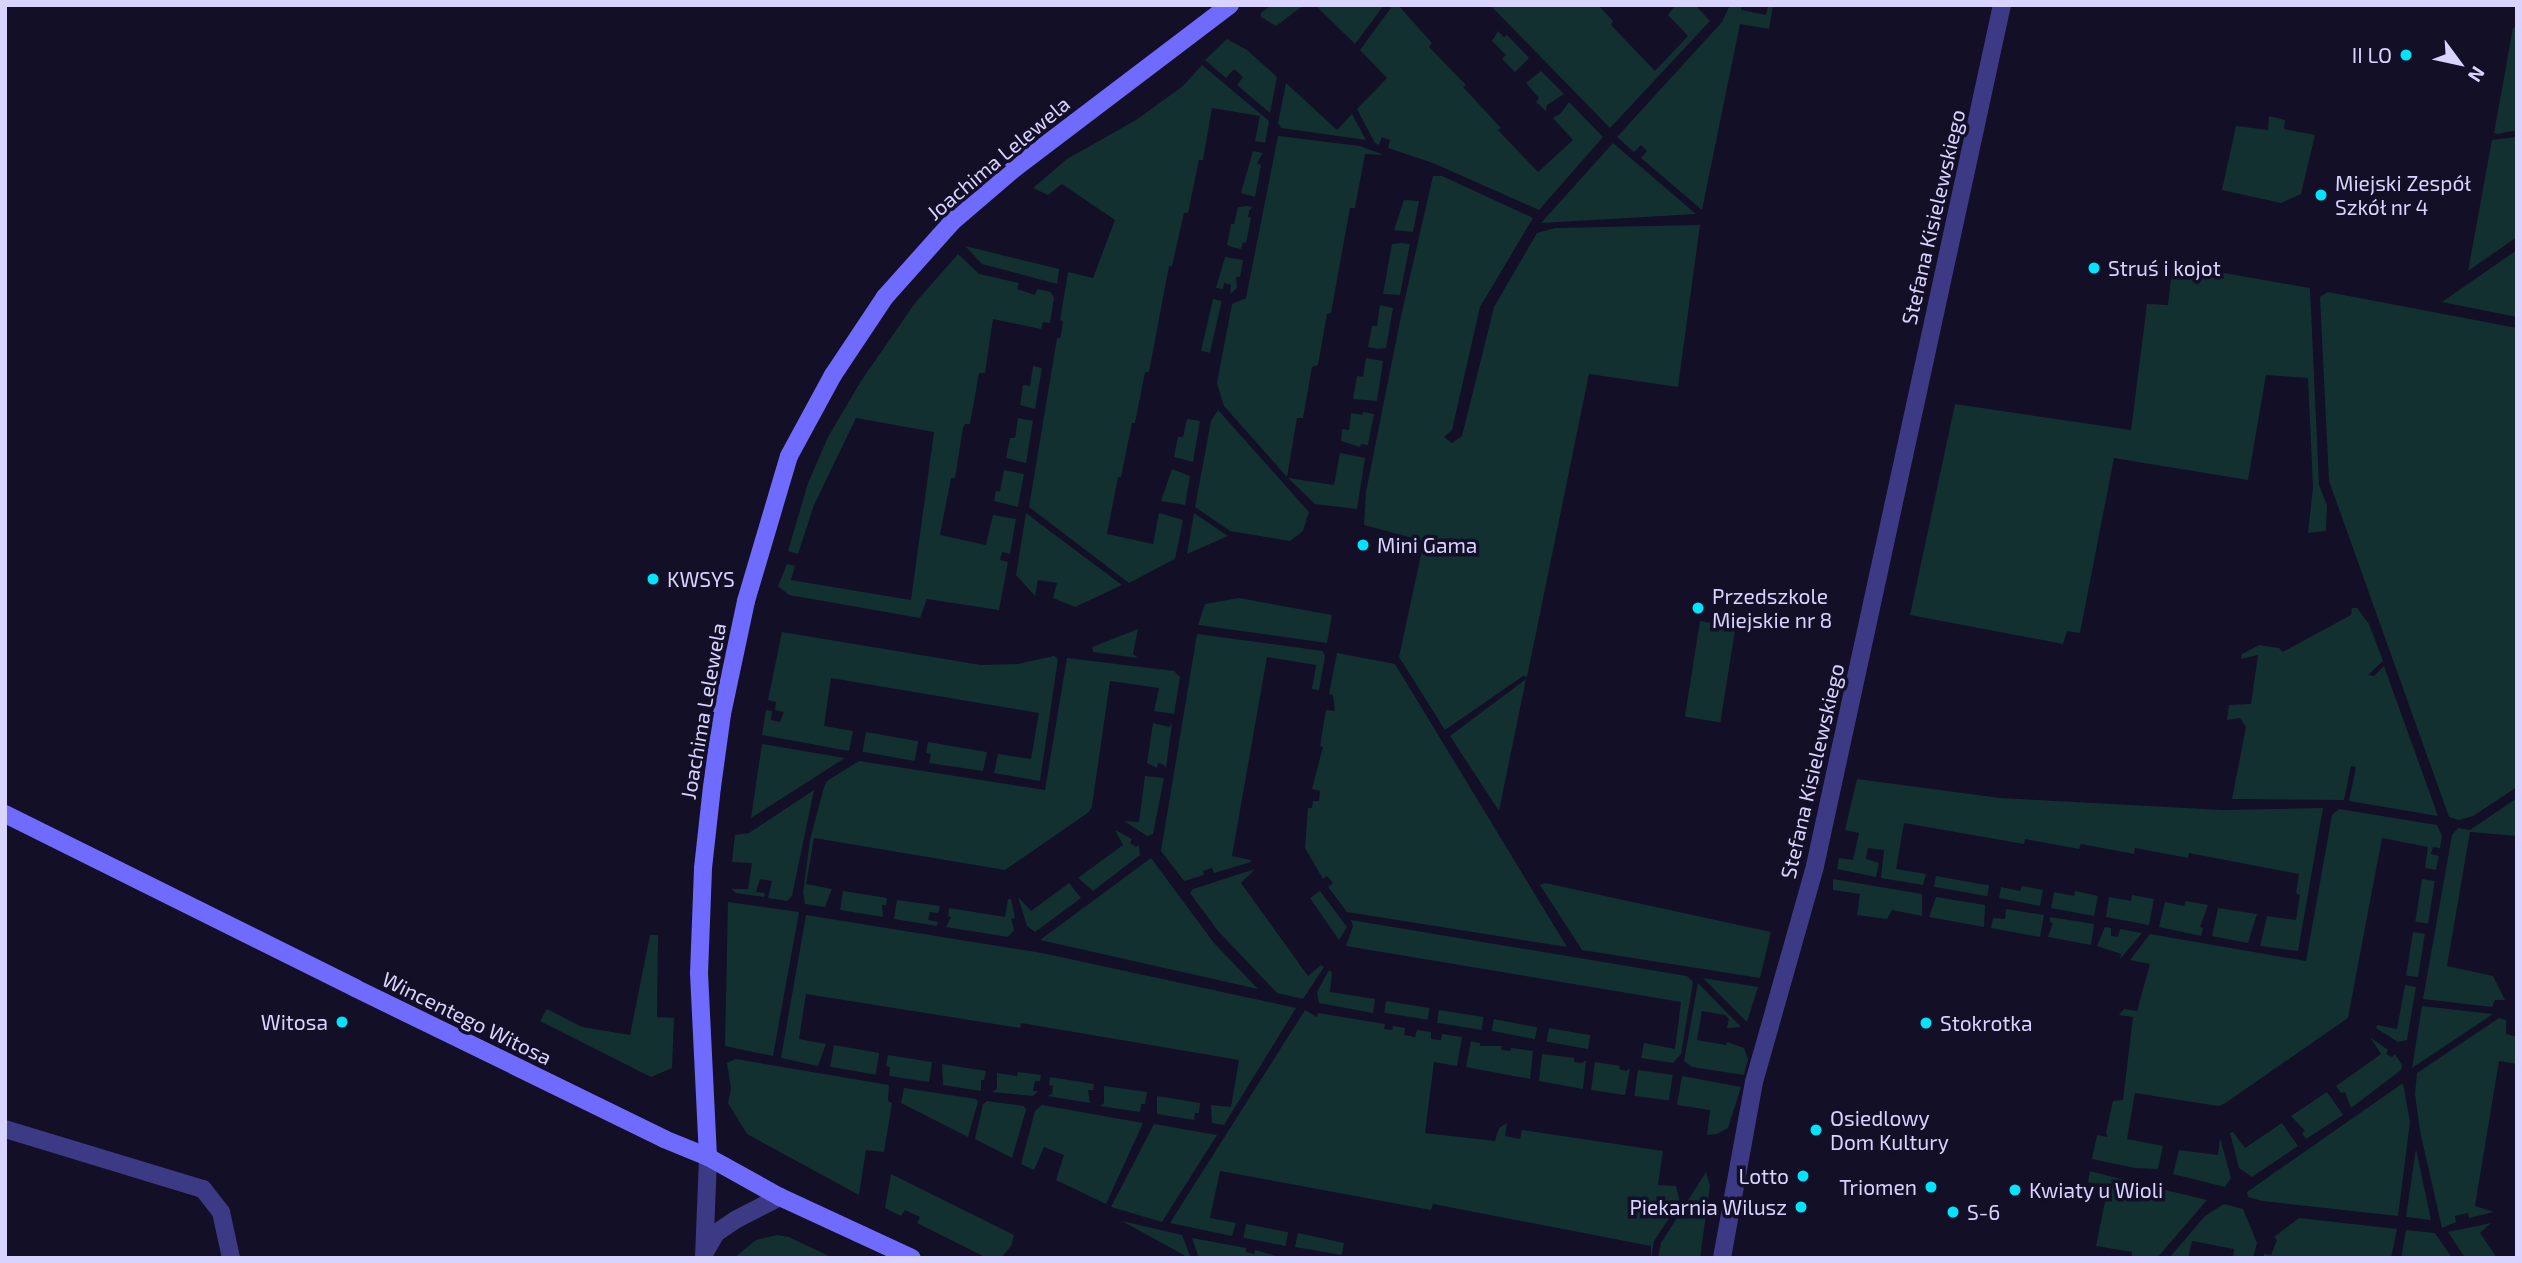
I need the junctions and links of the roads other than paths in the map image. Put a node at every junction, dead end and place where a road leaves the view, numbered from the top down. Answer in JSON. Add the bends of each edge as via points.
{"nodes":[{"id":1,"x":1230,"y":5,"type":"edge"},
{"id":2,"x":2002,"y":5,"type":"edge"},
{"id":3,"x":5,"y":814,"type":"edge"},
{"id":4,"x":5,"y":1129,"type":"edge"},
{"id":5,"x":708,"y":1157,"type":"junction"},
{"id":6,"x":780,"y":1197,"type":"junction"},
{"id":7,"x":705,"y":1255,"type":"edge"},
{"id":8,"x":231,"y":1258,"type":"edge"},
{"id":9,"x":912,"y":1258,"type":"edge"},
{"id":10,"x":1722,"y":1258,"type":"edge"}],
"edges":[{"from":1,"to":5,"type":"street","name":"Joachima Lelewela","via":[[1015,168],[952,222],[885,297],[833,375],[789,456],[746,601],[712,787],[699,973]]},
{"from":2,"to":10,"type":"street","name":"Stefana Kisielewskiego","via":[[1815,866],[1754,1083]]},
{"from":3,"to":5,"type":"street","name":"Wincentego Witosa"},
{"from":4,"to":8,"type":"street","via":[[203,1189],[221,1212]]},
{"from":5,"to":6,"type":"street","name":"Wincentego Witosa"},
{"from":5,"to":7,"type":"street"},
{"from":6,"to":7,"type":"street","via":[[716,1233]]},
{"from":6,"to":9,"type":"street","name":"Wincentego Witosa"}]}
